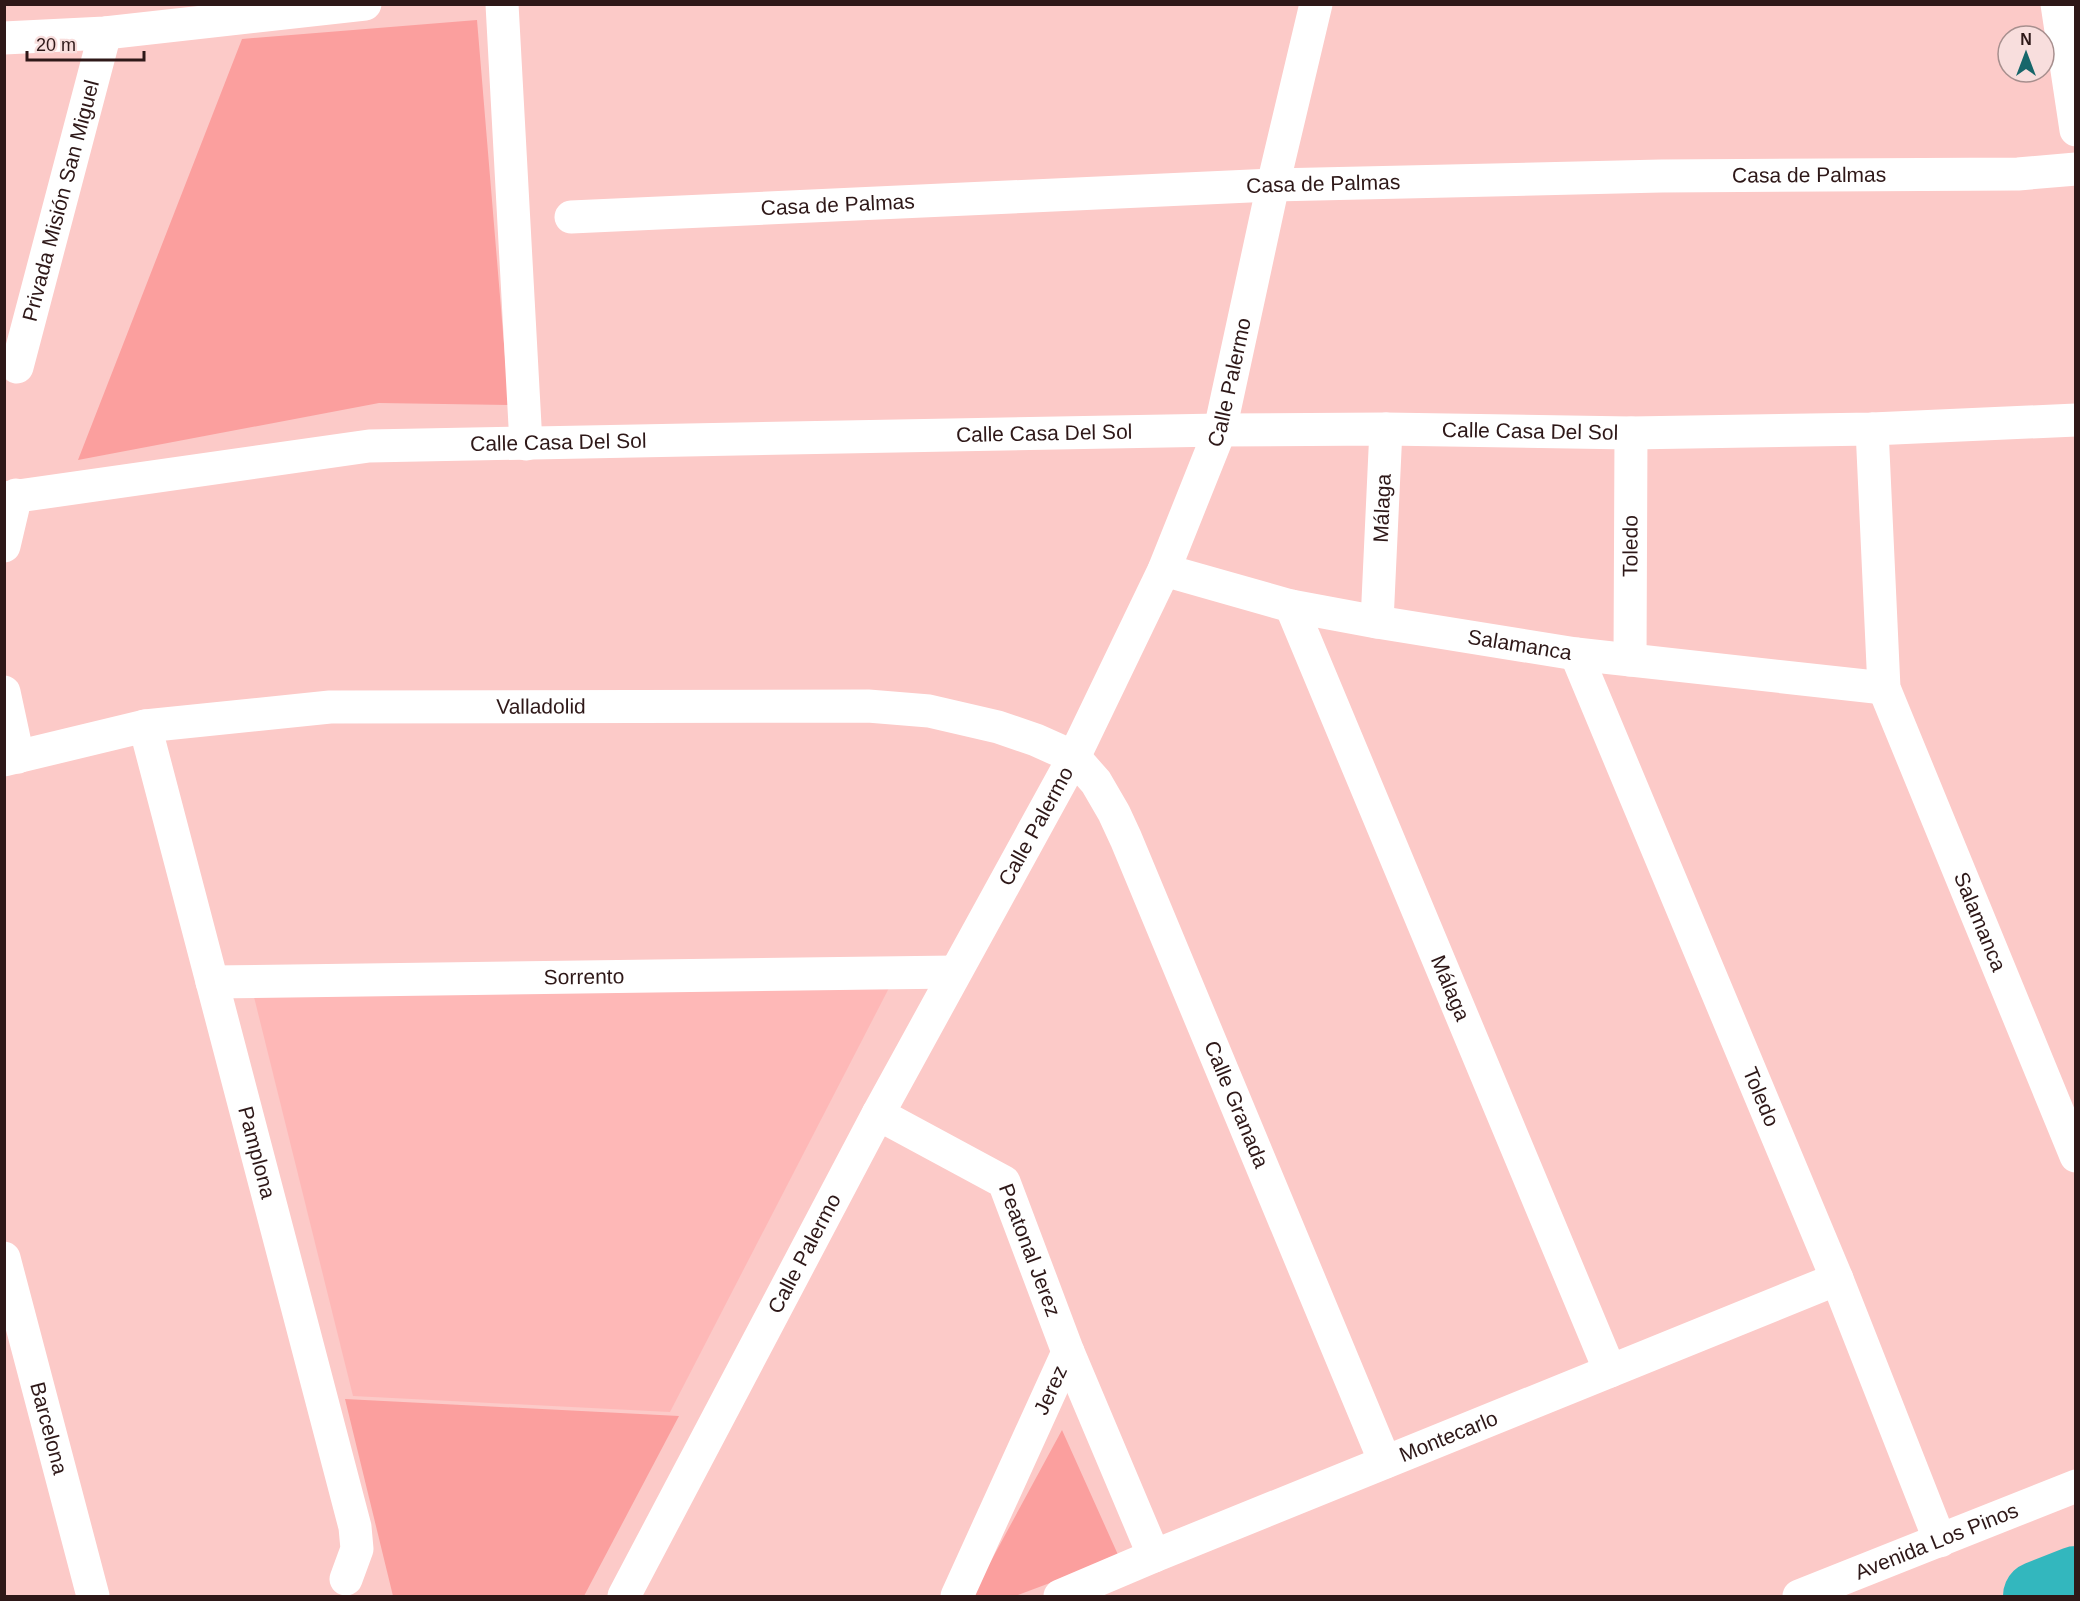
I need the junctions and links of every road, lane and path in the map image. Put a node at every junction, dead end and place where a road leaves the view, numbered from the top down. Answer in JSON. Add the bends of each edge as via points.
{"nodes":[{"id":1,"x":365,"y":4,"type":"edge"},
{"id":2,"x":502,"y":4,"type":"edge"},
{"id":3,"x":1316,"y":4,"type":"edge"},
{"id":4,"x":2057,"y":4,"type":"edge"},
{"id":5,"x":105,"y":33,"type":"junction"},
{"id":6,"x":4,"y":38,"type":"edge"},
{"id":7,"x":2076,"y":130,"type":"edge"},
{"id":8,"x":2076,"y":169,"type":"edge"},
{"id":9,"x":1273,"y":185,"type":"junction"},
{"id":10,"x":571,"y":217,"type":"dead end"},
{"id":11,"x":17,"y":367,"type":"dead end"},
{"id":12,"x":2076,"y":420,"type":"edge"},
{"id":13,"x":1386,"y":429,"type":"junction"},
{"id":14,"x":1872,"y":429,"type":"junction"},
{"id":15,"x":1220,"y":430,"type":"junction"},
{"id":16,"x":1630,"y":433,"type":"junction"},
{"id":17,"x":526,"y":444,"type":"junction"},
{"id":18,"x":10,"y":496,"type":"edge"},
{"id":19,"x":4,"y":546,"type":"edge"},
{"id":20,"x":1164,"y":570,"type":"junction"},
{"id":21,"x":1291,"y":606,"type":"junction"},
{"id":22,"x":1377,"y":622,"type":"junction"},
{"id":23,"x":1576,"y":654,"type":"junction"},
{"id":24,"x":1630,"y":660,"type":"junction"},
{"id":25,"x":1884,"y":688,"type":"junction"},
{"id":26,"x":4,"y":692,"type":"edge"},
{"id":27,"x":145,"y":726,"type":"junction"},
{"id":28,"x":1074,"y":757,"type":"junction"},
{"id":29,"x":11,"y":758,"type":"edge"},
{"id":30,"x":955,"y":972,"type":"junction"},
{"id":31,"x":212,"y":982,"type":"junction"},
{"id":32,"x":878,"y":1114,"type":"junction"},
{"id":33,"x":2076,"y":1156,"type":"edge"},
{"id":34,"x":4,"y":1258,"type":"edge"},
{"id":35,"x":1837,"y":1279,"type":"junction"},
{"id":36,"x":1068,"y":1352,"type":"junction"},
{"id":37,"x":1610,"y":1371,"type":"junction"},
{"id":38,"x":1385,"y":1462,"type":"junction"},
{"id":39,"x":2076,"y":1486,"type":"edge"},
{"id":40,"x":1940,"y":1541,"type":"junction"},
{"id":41,"x":1154,"y":1556,"type":"junction"},
{"id":42,"x":346,"y":1579,"type":"dead end"},
{"id":43,"x":93,"y":1596,"type":"edge"},
{"id":44,"x":624,"y":1596,"type":"edge"},
{"id":45,"x":957,"y":1596,"type":"edge"},
{"id":46,"x":1060,"y":1596,"type":"edge"},
{"id":47,"x":1799,"y":1596,"type":"edge"}],
"edges":[{"from":1,"to":5,"type":"street"},
{"from":2,"to":17,"type":"street"},
{"from":3,"to":9,"type":"street","name":"Calle Palermo"},
{"from":4,"to":7,"type":"street"},
{"from":5,"to":6,"type":"street"},
{"from":5,"to":11,"type":"street","name":"Privada Misión San Miguel"},
{"from":8,"to":9,"type":"street","name":"Casa de Palmas","via":[[2018,174],[1661,176]]},
{"from":9,"to":10,"type":"street","name":"Casa de Palmas"},
{"from":9,"to":15,"type":"street","name":"Calle Palermo"},
{"from":12,"to":14,"type":"street","name":"Calle Casa Del Sol"},
{"from":13,"to":15,"type":"street","name":"Calle Casa Del Sol"},
{"from":13,"to":16,"type":"street","name":"Calle Casa Del Sol"},
{"from":13,"to":22,"type":"street","name":"Málaga"},
{"from":14,"to":16,"type":"street","name":"Calle Casa Del Sol"},
{"from":14,"to":25,"type":"street","name":"Salamanca"},
{"from":15,"to":17,"type":"street","name":"Calle Casa Del Sol"},
{"from":15,"to":20,"type":"street","name":"Calle Palermo"},
{"from":16,"to":24,"type":"street","name":"Toledo"},
{"from":17,"to":18,"type":"street","name":"Calle Casa Del Sol","via":[[369,446]]},
{"from":18,"to":19,"type":"street"},
{"from":20,"to":21,"type":"street","name":"Salamanca"},
{"from":20,"to":28,"type":"street","name":"Calle Palermo"},
{"from":21,"to":22,"type":"street","name":"Salamanca"},
{"from":21,"to":37,"type":"street","name":"Málaga"},
{"from":22,"to":23,"type":"street","name":"Salamanca"},
{"from":23,"to":24,"type":"street","name":"Salamanca"},
{"from":23,"to":35,"type":"street","name":"Toledo"},
{"from":24,"to":25,"type":"street","name":"Salamanca"},
{"from":25,"to":33,"type":"street","name":"Salamanca"},
{"from":26,"to":29,"type":"street"},
{"from":27,"to":28,"type":"street","name":"Valladolid","via":[[330,707],[868,706],[929,711],[998,728]]},
{"from":27,"to":29,"type":"street","name":"Valladolid"},
{"from":27,"to":31,"type":"street","name":"Pamplona"},
{"from":28,"to":30,"type":"street","name":"Calle Palermo"},
{"from":28,"to":38,"type":"street","name":"Calle Granada","via":[[1096,782],[1126,839]]},
{"from":30,"to":31,"type":"street","name":"Sorrento"},
{"from":30,"to":32,"type":"street","name":"Calle Palermo"},
{"from":31,"to":42,"type":"street","name":"Pamplona","via":[[355,1527],[357,1550]]},
{"from":32,"to":36,"type":"street","name":"Peatonal Jerez","via":[[1004,1182]]},
{"from":32,"to":44,"type":"street","name":"Calle Palermo"},
{"from":34,"to":43,"type":"street","name":"Barcelona"},
{"from":35,"to":37,"type":"street","name":"Montecarlo"},
{"from":35,"to":40,"type":"street","name":"Toledo"},
{"from":36,"to":41,"type":"street","name":"Jerez"},
{"from":36,"to":45,"type":"street","name":"Jerez"},
{"from":37,"to":38,"type":"street","name":"Montecarlo"},
{"from":38,"to":41,"type":"street","name":"Montecarlo"},
{"from":39,"to":40,"type":"street","name":"Avenida Los Pinos"},
{"from":40,"to":47,"type":"street","name":"Avenida Los Pinos"},
{"from":41,"to":46,"type":"street","name":"Montecarlo"}]}
